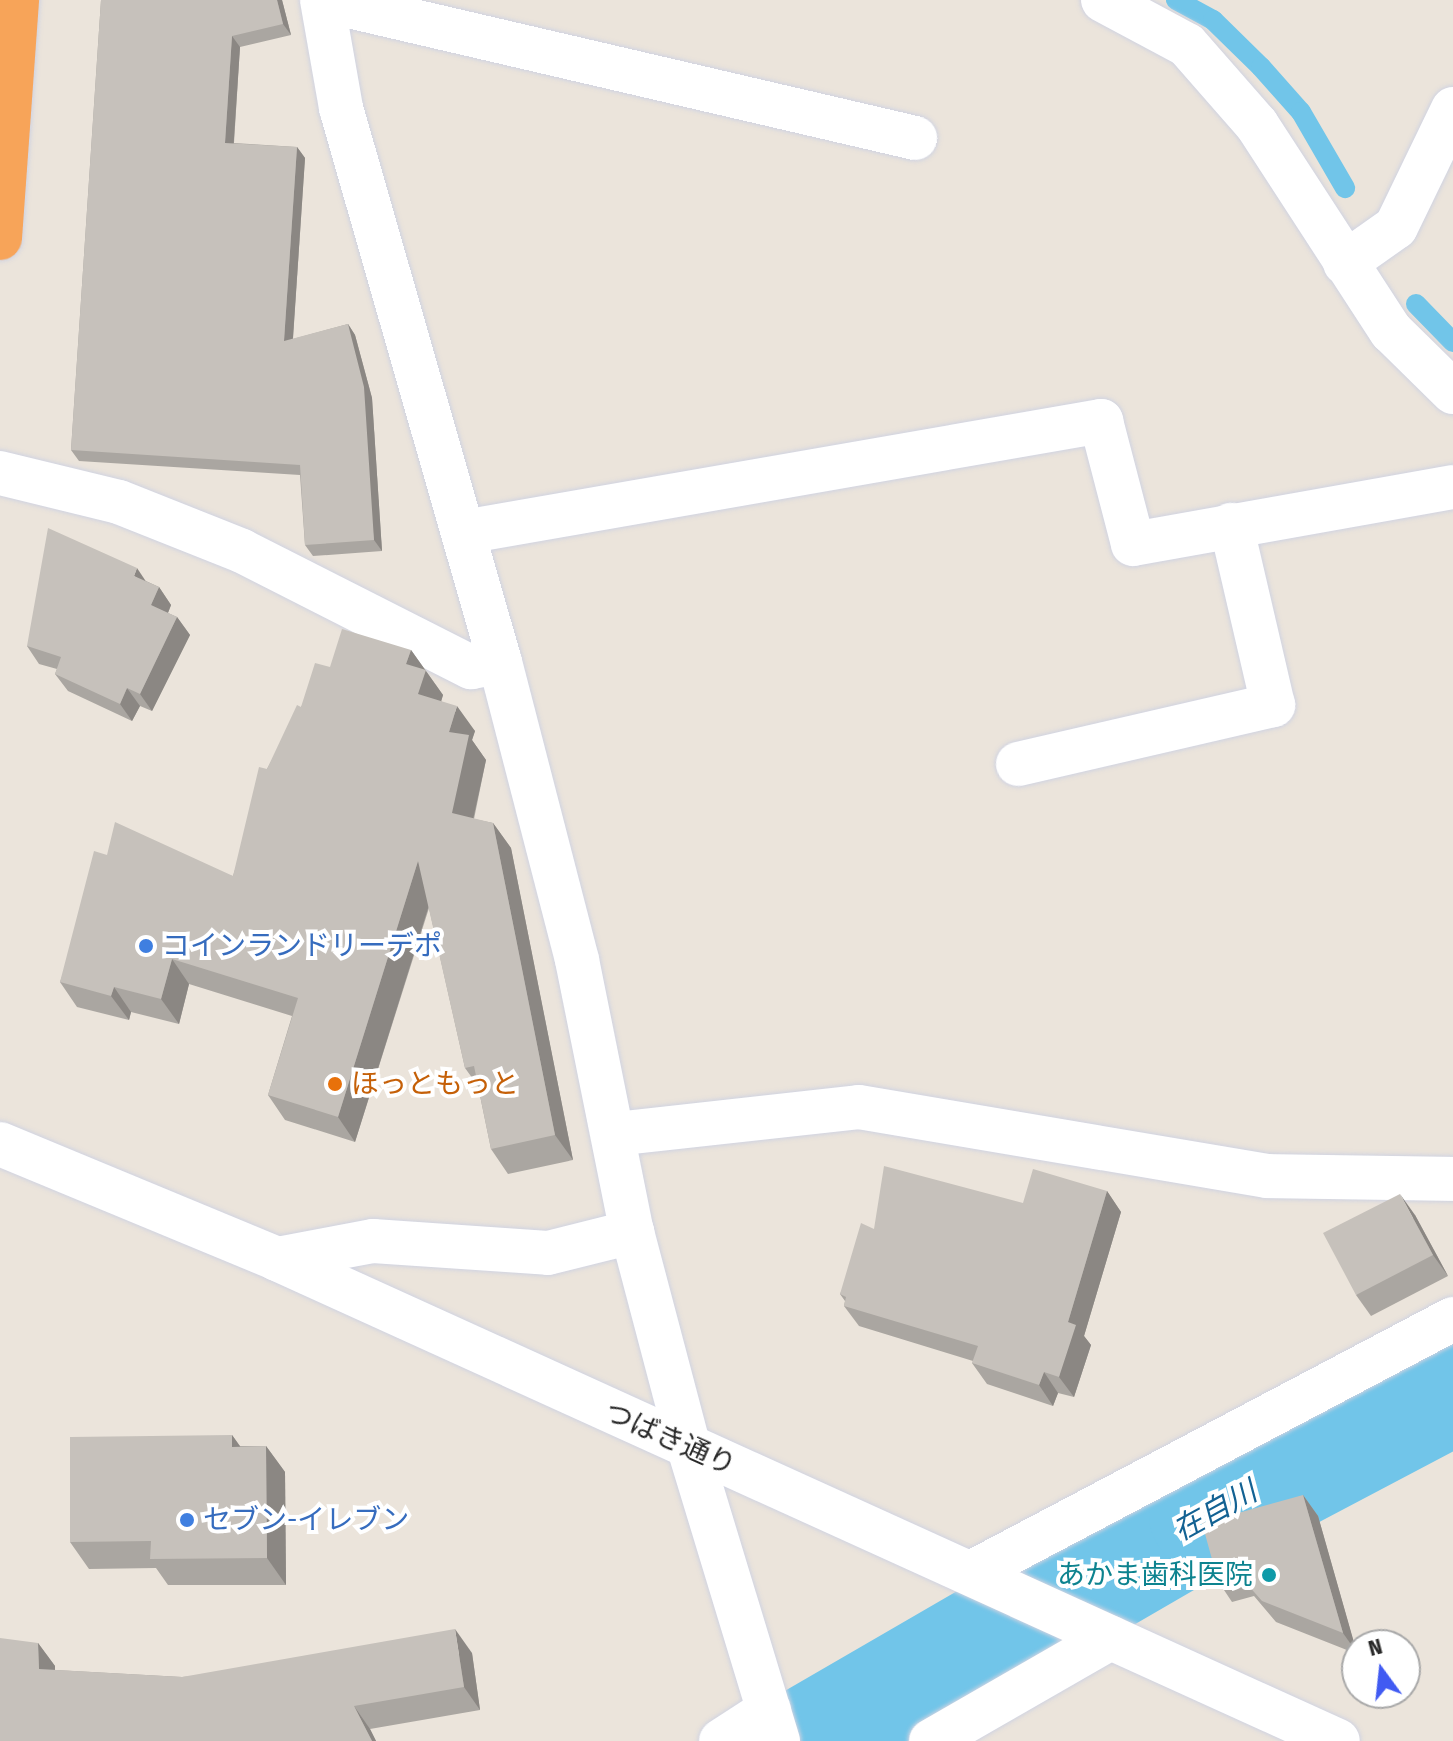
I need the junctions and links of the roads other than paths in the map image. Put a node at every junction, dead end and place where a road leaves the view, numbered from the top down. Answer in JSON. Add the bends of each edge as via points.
{"nodes":[{"id":1,"x":17,"y":0,"type":"edge"},
{"id":2,"x":323,"y":0,"type":"edge"},
{"id":3,"x":1103,"y":0,"type":"edge"},
{"id":4,"x":1453,"y":109,"type":"edge"},
{"id":5,"x":915,"y":138,"type":"dead end"},
{"id":6,"x":0,"y":238,"type":"edge"},
{"id":7,"x":1345,"y":263,"type":"junction"},
{"id":8,"x":1453,"y":392,"type":"edge"},
{"id":9,"x":0,"y":473,"type":"edge"},
{"id":10,"x":1453,"y":487,"type":"edge"},
{"id":11,"x":1231,"y":525,"type":"junction"},
{"id":12,"x":464,"y":532,"type":"junction"},
{"id":13,"x":500,"y":662,"type":"junction"},
{"id":14,"x":1018,"y":764,"type":"dead end"},
{"id":15,"x":615,"y":1134,"type":"junction"},
{"id":16,"x":0,"y":1144,"type":"edge"},
{"id":17,"x":1453,"y":1179,"type":"edge"},
{"id":18,"x":632,"y":1232,"type":"junction"},
{"id":19,"x":277,"y":1259,"type":"junction"},
{"id":20,"x":1453,"y":1319,"type":"edge"},
{"id":21,"x":689,"y":1448,"type":"junction"},
{"id":22,"x":990,"y":1582,"type":"junction"},
{"id":23,"x":1097,"y":1632,"type":"junction"},
{"id":24,"x":774,"y":1728,"type":"edge"},
{"id":25,"x":721,"y":1741,"type":"edge"},
{"id":26,"x":931,"y":1741,"type":"edge"},
{"id":27,"x":1338,"y":1741,"type":"edge"}],
"edges":[{"from":1,"to":6,"type":"highway"},
{"from":2,"to":5,"type":"street"},
{"from":2,"to":12,"type":"street","via":[[341,108]]},
{"from":3,"to":7,"type":"street","via":[[1187,45],[1257,125]]},
{"from":4,"to":7,"type":"street","via":[[1396,227]]},
{"from":7,"to":8,"type":"street","via":[[1391,331]]},
{"from":9,"to":13,"type":"street","via":[[119,502],[242,551],[471,667]]},
{"from":10,"to":11,"type":"street"},
{"from":11,"to":12,"type":"street","via":[[1133,544],[1101,421]]},
{"from":11,"to":14,"type":"street","via":[[1273,705]]},
{"from":12,"to":13,"type":"street"},
{"from":13,"to":15,"type":"street","via":[[577,960]]},
{"from":15,"to":17,"type":"street","via":[[859,1107],[1267,1176]]},
{"from":15,"to":18,"type":"street"},
{"from":16,"to":19,"type":"street","name":"つばき通り"},
{"from":18,"to":19,"type":"street","via":[[548,1253],[373,1241]]},
{"from":18,"to":21,"type":"street"},
{"from":19,"to":21,"type":"street","name":"つばき通り"},
{"from":20,"to":22,"type":"street"},
{"from":21,"to":22,"type":"street","name":"つばき通り"},
{"from":21,"to":24,"type":"street"},
{"from":22,"to":23,"type":"street","name":"つばき通り"},
{"from":23,"to":26,"type":"street"},
{"from":23,"to":27,"type":"street","name":"つばき通り"},
{"from":24,"to":25,"type":"street"}]}
